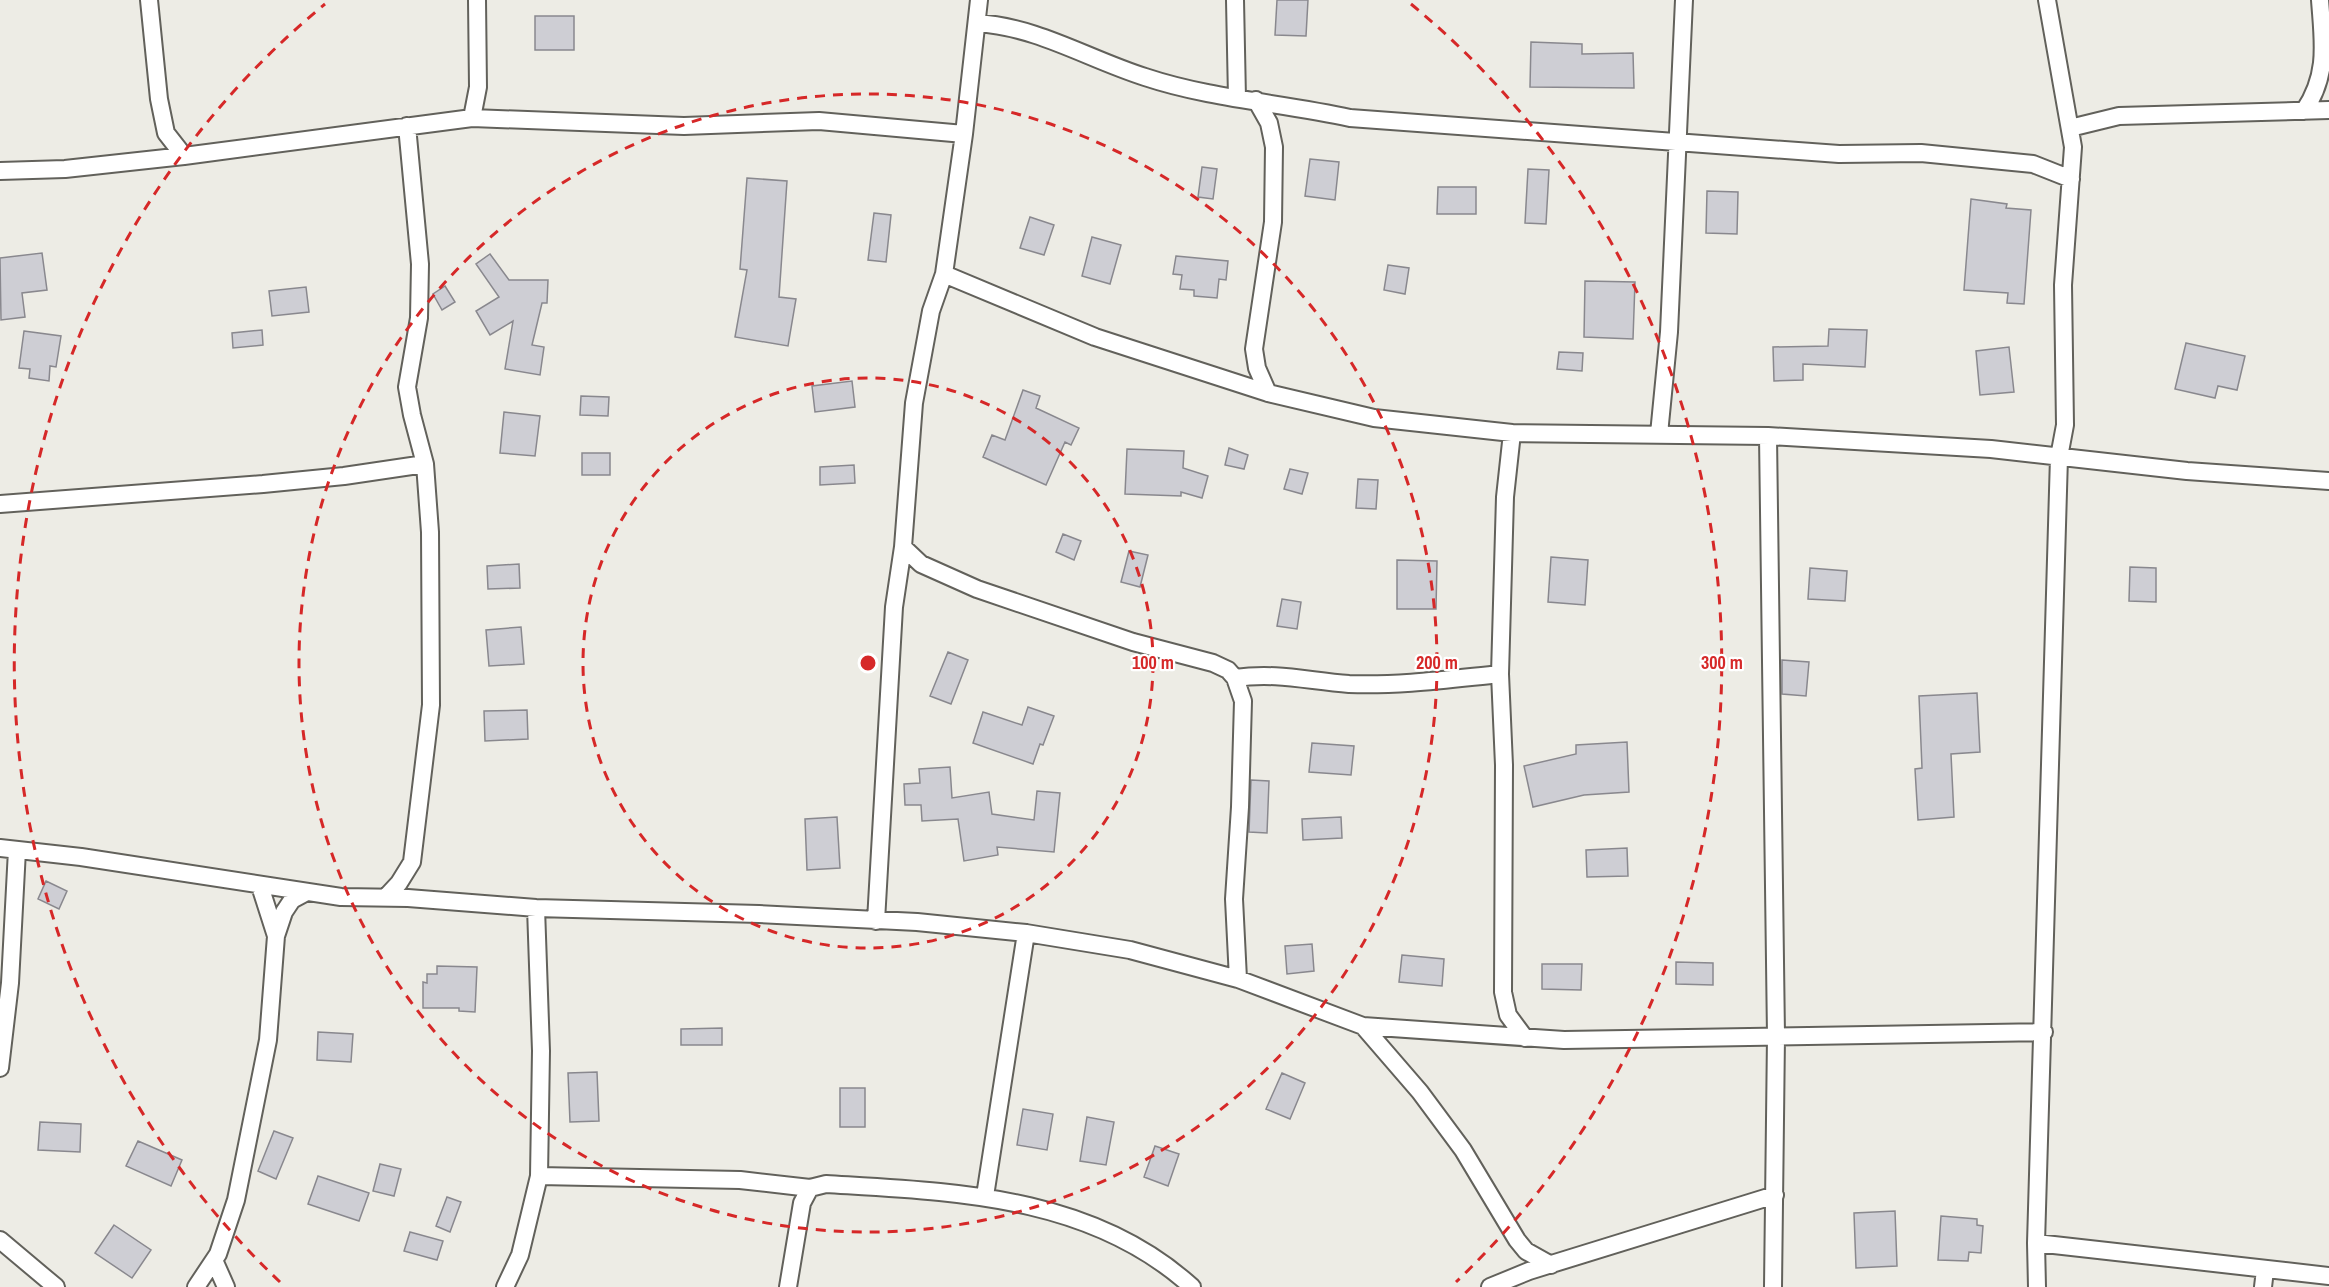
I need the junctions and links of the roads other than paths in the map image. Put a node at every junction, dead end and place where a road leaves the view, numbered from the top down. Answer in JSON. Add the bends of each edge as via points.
{"nodes":[{"id":1,"x":149,"y":0,"type":"edge"},
{"id":2,"x":477,"y":0,"type":"edge"},
{"id":3,"x":979,"y":0,"type":"edge"},
{"id":4,"x":1235,"y":0,"type":"edge"},
{"id":5,"x":1684,"y":0,"type":"edge"},
{"id":6,"x":2047,"y":0,"type":"edge"},
{"id":7,"x":2320,"y":0,"type":"edge"},
{"id":8,"x":977,"y":23,"type":"junction"},
{"id":9,"x":1237,"y":98,"type":"junction"},
{"id":10,"x":1256,"y":100,"type":"junction"},
{"id":11,"x":2329,"y":110,"type":"edge"},
{"id":12,"x":2304,"y":111,"type":"junction"},
{"id":13,"x":472,"y":118,"type":"junction"},
{"id":14,"x":406,"y":126,"type":"junction"},
{"id":15,"x":2070,"y":128,"type":"junction"},
{"id":16,"x":964,"y":134,"type":"junction"},
{"id":17,"x":1677,"y":141,"type":"junction"},
{"id":18,"x":184,"y":156,"type":"junction"},
{"id":19,"x":0,"y":171,"type":"edge"},
{"id":20,"x":2071,"y":179,"type":"junction"},
{"id":21,"x":944,"y":274,"type":"junction"},
{"id":22,"x":1268,"y":393,"type":"junction"},
{"id":23,"x":1512,"y":433,"type":"junction"},
{"id":24,"x":1659,"y":434,"type":"junction"},
{"id":25,"x":1768,"y":436,"type":"junction"},
{"id":26,"x":2059,"y":457,"type":"junction"},
{"id":27,"x":425,"y":464,"type":"junction"},
{"id":28,"x":2329,"y":481,"type":"edge"},
{"id":29,"x":0,"y":504,"type":"edge"},
{"id":30,"x":903,"y":547,"type":"junction"},
{"id":31,"x":1500,"y":674,"type":"junction"},
{"id":32,"x":1235,"y":678,"type":"junction"},
{"id":33,"x":0,"y":848,"type":"edge"},
{"id":34,"x":17,"y":850,"type":"junction"},
{"id":35,"x":412,"y":862,"type":"junction"},
{"id":36,"x":260,"y":886,"type":"junction"},
{"id":37,"x":305,"y":893,"type":"junction"},
{"id":38,"x":386,"y":897,"type":"junction"},
{"id":39,"x":423,"y":899,"type":"junction"},
{"id":40,"x":536,"y":908,"type":"junction"},
{"id":41,"x":876,"y":921,"type":"junction"},
{"id":42,"x":1026,"y":933,"type":"junction"},
{"id":43,"x":276,"y":936,"type":"junction"},
{"id":44,"x":1238,"y":979,"type":"junction"},
{"id":45,"x":1363,"y":1026,"type":"junction"},
{"id":46,"x":2044,"y":1032,"type":"junction"},
{"id":47,"x":1776,"y":1036,"type":"junction"},
{"id":48,"x":1525,"y":1038,"type":"junction"},
{"id":49,"x":0,"y":1068,"type":"edge"},
{"id":50,"x":539,"y":1176,"type":"junction"},
{"id":51,"x":810,"y":1188,"type":"junction"},
{"id":52,"x":1775,"y":1195,"type":"junction"},
{"id":53,"x":985,"y":1196,"type":"junction"},
{"id":54,"x":0,"y":1240,"type":"edge"},
{"id":55,"x":2036,"y":1244,"type":"junction"},
{"id":56,"x":214,"y":1260,"type":"junction"},
{"id":57,"x":1551,"y":1264,"type":"junction"},
{"id":58,"x":2265,"y":1269,"type":"junction"},
{"id":59,"x":2329,"y":1276,"type":"edge"},
{"id":60,"x":56,"y":1287,"type":"edge"},
{"id":61,"x":196,"y":1287,"type":"edge"},
{"id":62,"x":226,"y":1287,"type":"edge"},
{"id":63,"x":505,"y":1287,"type":"edge"},
{"id":64,"x":788,"y":1287,"type":"edge"},
{"id":65,"x":1192,"y":1287,"type":"edge"},
{"id":66,"x":1490,"y":1287,"type":"edge"},
{"id":67,"x":1773,"y":1287,"type":"edge"},
{"id":68,"x":2037,"y":1287,"type":"edge"},
{"id":69,"x":2263,"y":1287,"type":"edge"}],
"edges":[{"from":1,"to":18,"type":"street","via":[[166,133]]},
{"from":2,"to":13,"type":"street","via":[[478,87]]},
{"from":3,"to":8,"type":"street"},
{"from":4,"to":9,"type":"street"},
{"from":5,"to":17,"type":"street"},
{"from":6,"to":15,"type":"street"},
{"from":7,"to":12,"type":"street","via":[[2322,74]]},
{"from":8,"to":9,"type":"street","via":[[1021,29],[1143,77]]},
{"from":8,"to":16,"type":"street"},
{"from":9,"to":10,"type":"street"},
{"from":10,"to":17,"type":"street","via":[[1350,118]]},
{"from":10,"to":22,"type":"street","via":[[1269,123],[1274,147],[1273,222],[1254,349]]},
{"from":11,"to":12,"type":"street"},
{"from":12,"to":15,"type":"street","via":[[2119,116]]},
{"from":13,"to":14,"type":"street"},
{"from":13,"to":16,"type":"street","via":[[684,126],[819,121]]},
{"from":14,"to":18,"type":"street"},
{"from":14,"to":27,"type":"street","via":[[420,264],[419,318],[407,387]]},
{"from":15,"to":20,"type":"street"},
{"from":16,"to":21,"type":"street"},
{"from":17,"to":20,"type":"street","via":[[1839,154],[1921,153],[2032,164]]},
{"from":17,"to":24,"type":"street","via":[[1669,332]]},
{"from":18,"to":19,"type":"street","via":[[65,169]]},
{"from":20,"to":26,"type":"street","via":[[2062,285],[2065,425]]},
{"from":21,"to":22,"type":"street","via":[[1095,337]]},
{"from":21,"to":30,"type":"street","via":[[931,312],[914,403]]},
{"from":22,"to":23,"type":"street","via":[[1374,418]]},
{"from":23,"to":24,"type":"street"},
{"from":23,"to":31,"type":"street","via":[[1505,497]]},
{"from":24,"to":25,"type":"street"},
{"from":25,"to":26,"type":"street","via":[[1991,449]]},
{"from":25,"to":47,"type":"street"},
{"from":26,"to":28,"type":"street"},
{"from":26,"to":46,"type":"street"},
{"from":27,"to":29,"type":"street","via":[[274,483]]},
{"from":27,"to":35,"type":"street","via":[[429,501],[431,705]]},
{"from":30,"to":32,"type":"street","via":[[921,564],[977,590],[1134,642],[1214,663]]},
{"from":30,"to":41,"type":"street","via":[[893,618]]},
{"from":31,"to":32,"type":"street","via":[[1349,684],[1275,674]]},
{"from":31,"to":48,"type":"street","via":[[1504,765],[1503,992],[1509,1015]]},
{"from":32,"to":44,"type":"street","via":[[1243,701],[1234,899]]},
{"from":33,"to":34,"type":"street"},
{"from":34,"to":36,"type":"street"},
{"from":34,"to":49,"type":"street","via":[[12,961]]},
{"from":35,"to":38,"type":"street"},
{"from":35,"to":39,"type":"street","via":[[414,882]]},
{"from":36,"to":37,"type":"street"},
{"from":36,"to":43,"type":"street"},
{"from":37,"to":38,"type":"street"},
{"from":37,"to":43,"type":"street","via":[[292,900]]},
{"from":38,"to":39,"type":"street"},
{"from":39,"to":40,"type":"street"},
{"from":40,"to":41,"type":"street"},
{"from":40,"to":50,"type":"street","via":[[541,1051]]},
{"from":41,"to":42,"type":"street"},
{"from":42,"to":44,"type":"street","via":[[1130,950]]},
{"from":42,"to":53,"type":"street"},
{"from":43,"to":56,"type":"street","via":[[268,1040],[236,1200]]},
{"from":44,"to":45,"type":"street"},
{"from":45,"to":48,"type":"street"},
{"from":45,"to":57,"type":"street","via":[[1463,1150],[1517,1240],[1526,1251]]},
{"from":46,"to":47,"type":"street"},
{"from":46,"to":55,"type":"street"},
{"from":47,"to":48,"type":"street"},
{"from":47,"to":52,"type":"street"},
{"from":50,"to":51,"type":"street","via":[[740,1180]]},
{"from":50,"to":63,"type":"street","via":[[520,1255]]},
{"from":51,"to":53,"type":"street","via":[[826,1184]]},
{"from":51,"to":64,"type":"street","via":[[802,1203]]},
{"from":52,"to":57,"type":"street"},
{"from":52,"to":67,"type":"street"},
{"from":53,"to":65,"type":"street","via":[[1034,1205],[1086,1221],[1176,1272]]},
{"from":54,"to":60,"type":"street"},
{"from":55,"to":58,"type":"street"},
{"from":55,"to":68,"type":"street"},
{"from":56,"to":61,"type":"street"},
{"from":56,"to":62,"type":"street"},
{"from":57,"to":66,"type":"street"},
{"from":58,"to":59,"type":"street"},
{"from":58,"to":69,"type":"street"}]}
